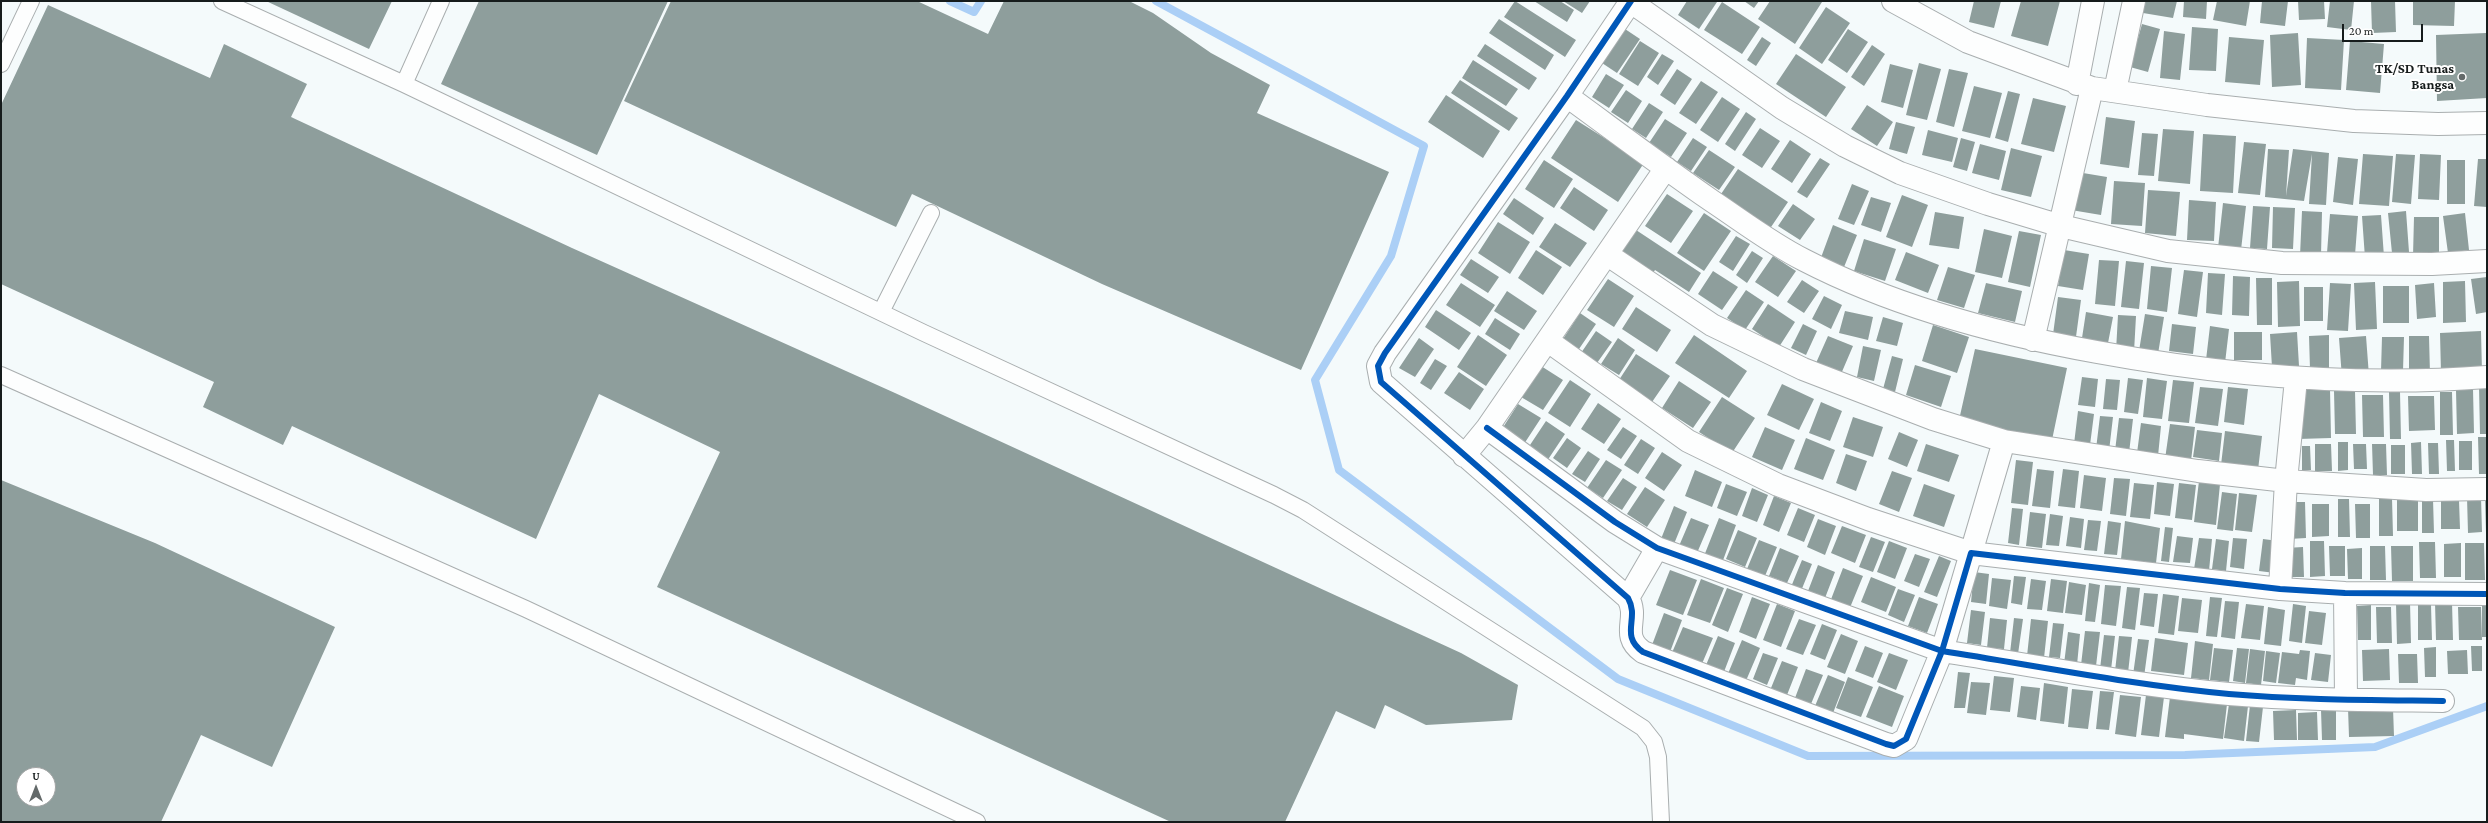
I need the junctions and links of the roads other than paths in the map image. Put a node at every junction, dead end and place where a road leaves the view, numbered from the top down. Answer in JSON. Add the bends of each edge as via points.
{"nodes":[{"id":1,"x":32,"y":1,"type":"edge"},
{"id":2,"x":222,"y":1,"type":"edge"},
{"id":3,"x":441,"y":1,"type":"edge"},
{"id":4,"x":1631,"y":1,"type":"edge"},
{"id":5,"x":1893,"y":1,"type":"edge"},
{"id":6,"x":2093,"y":1,"type":"edge"},
{"id":7,"x":2134,"y":1,"type":"edge"},
{"id":8,"x":1,"y":64,"type":"edge"},
{"id":9,"x":404,"y":84,"type":"junction"},
{"id":10,"x":2085,"y":86,"type":"junction"},
{"id":11,"x":2115,"y":91,"type":"junction"},
{"id":12,"x":1567,"y":96,"type":"junction"},
{"id":13,"x":2487,"y":123,"type":"edge"},
{"id":14,"x":1666,"y":168,"type":"junction"},
{"id":15,"x":931,"y":213,"type":"dead end"},
{"id":16,"x":2061,"y":226,"type":"junction"},
{"id":17,"x":1608,"y":255,"type":"junction"},
{"id":18,"x":2487,"y":261,"type":"edge"},
{"id":19,"x":881,"y":312,"type":"junction"},
{"id":20,"x":2033,"y":340,"type":"junction"},
{"id":21,"x":1548,"y":341,"type":"junction"},
{"id":22,"x":1,"y":375,"type":"edge"},
{"id":23,"x":2487,"y":377,"type":"edge"},
{"id":24,"x":2296,"y":379,"type":"junction"},
{"id":25,"x":1487,"y":428,"type":"junction"},
{"id":26,"x":2004,"y":441,"type":"junction"},
{"id":27,"x":1464,"y":456,"type":"junction"},
{"id":28,"x":2286,"y":481,"type":"junction"},
{"id":29,"x":2487,"y":489,"type":"edge"},
{"id":30,"x":1657,"y":548,"type":"junction"},
{"id":31,"x":1971,"y":553,"type":"junction"},
{"id":32,"x":2280,"y":589,"type":"junction"},
{"id":33,"x":2345,"y":593,"type":"junction"},
{"id":34,"x":2487,"y":594,"type":"edge"},
{"id":35,"x":1628,"y":598,"type":"junction"},
{"id":36,"x":1942,"y":651,"type":"junction"},
{"id":37,"x":2346,"y":699,"type":"junction"},
{"id":38,"x":2444,"y":701,"type":"dead end"},
{"id":39,"x":977,"y":822,"type":"edge"},
{"id":40,"x":1661,"y":822,"type":"edge"}],
"edges":[{"from":1,"to":8,"type":"lane"},
{"from":2,"to":9,"type":"lane"},
{"from":3,"to":9,"type":"lane"},
{"from":4,"to":12,"type":"street"},
{"from":4,"to":16,"type":"street","via":[[1782,108],[1845,146],[1900,173]]},
{"from":5,"to":10,"type":"street","via":[[1968,42]]},
{"from":6,"to":10,"type":"street"},
{"from":7,"to":11,"type":"street"},
{"from":9,"to":19,"type":"lane"},
{"from":10,"to":11,"type":"street"},
{"from":10,"to":16,"type":"street"},
{"from":11,"to":13,"type":"street","via":[[2207,105],[2354,120],[2438,124]]},
{"from":12,"to":14,"type":"street"},
{"from":12,"to":27,"type":"street","via":[[1378,366],[1381,382]]},
{"from":14,"to":17,"type":"street"},
{"from":14,"to":20,"type":"street","via":[[1738,219],[1803,260],[1858,285],[1914,306]]},
{"from":15,"to":19,"type":"lane"},
{"from":16,"to":18,"type":"street","via":[[2168,251],[2282,263],[2432,264]]},
{"from":16,"to":20,"type":"street"},
{"from":17,"to":21,"type":"street"},
{"from":17,"to":26,"type":"street","via":[[1712,325],[1804,369],[1933,419]]},
{"from":19,"to":40,"type":"lane","via":[[1303,510],[1643,728],[1654,742],[1658,757]]},
{"from":20,"to":24,"type":"street","via":[[2156,363]]},
{"from":21,"to":25,"type":"street"},
{"from":21,"to":31,"type":"street","via":[[1688,441],[1778,485],[1868,519]]},
{"from":22,"to":39,"type":"lane","via":[[526,609]]},
{"from":23,"to":24,"type":"street","via":[[2438,381]]},
{"from":24,"to":28,"type":"street"},
{"from":25,"to":27,"type":"street"},
{"from":25,"to":30,"type":"street","via":[[1615,522]]},
{"from":26,"to":28,"type":"street","via":[[2198,471]]},
{"from":26,"to":31,"type":"street"},
{"from":27,"to":35,"type":"street"},
{"from":28,"to":29,"type":"street","via":[[2426,490]]},
{"from":28,"to":32,"type":"street"},
{"from":30,"to":35,"type":"street"},
{"from":30,"to":36,"type":"street"},
{"from":31,"to":32,"type":"street"},
{"from":31,"to":36,"type":"street"},
{"from":32,"to":33,"type":"street"},
{"from":33,"to":34,"type":"street"},
{"from":33,"to":37,"type":"street"},
{"from":35,"to":36,"type":"street","via":[[1633,606],[1630,633],[1633,645],[1643,652],[1894,746],[1906,739]]},
{"from":36,"to":37,"type":"street","via":[[2228,694]]},
{"from":37,"to":38,"type":"street"}]}
